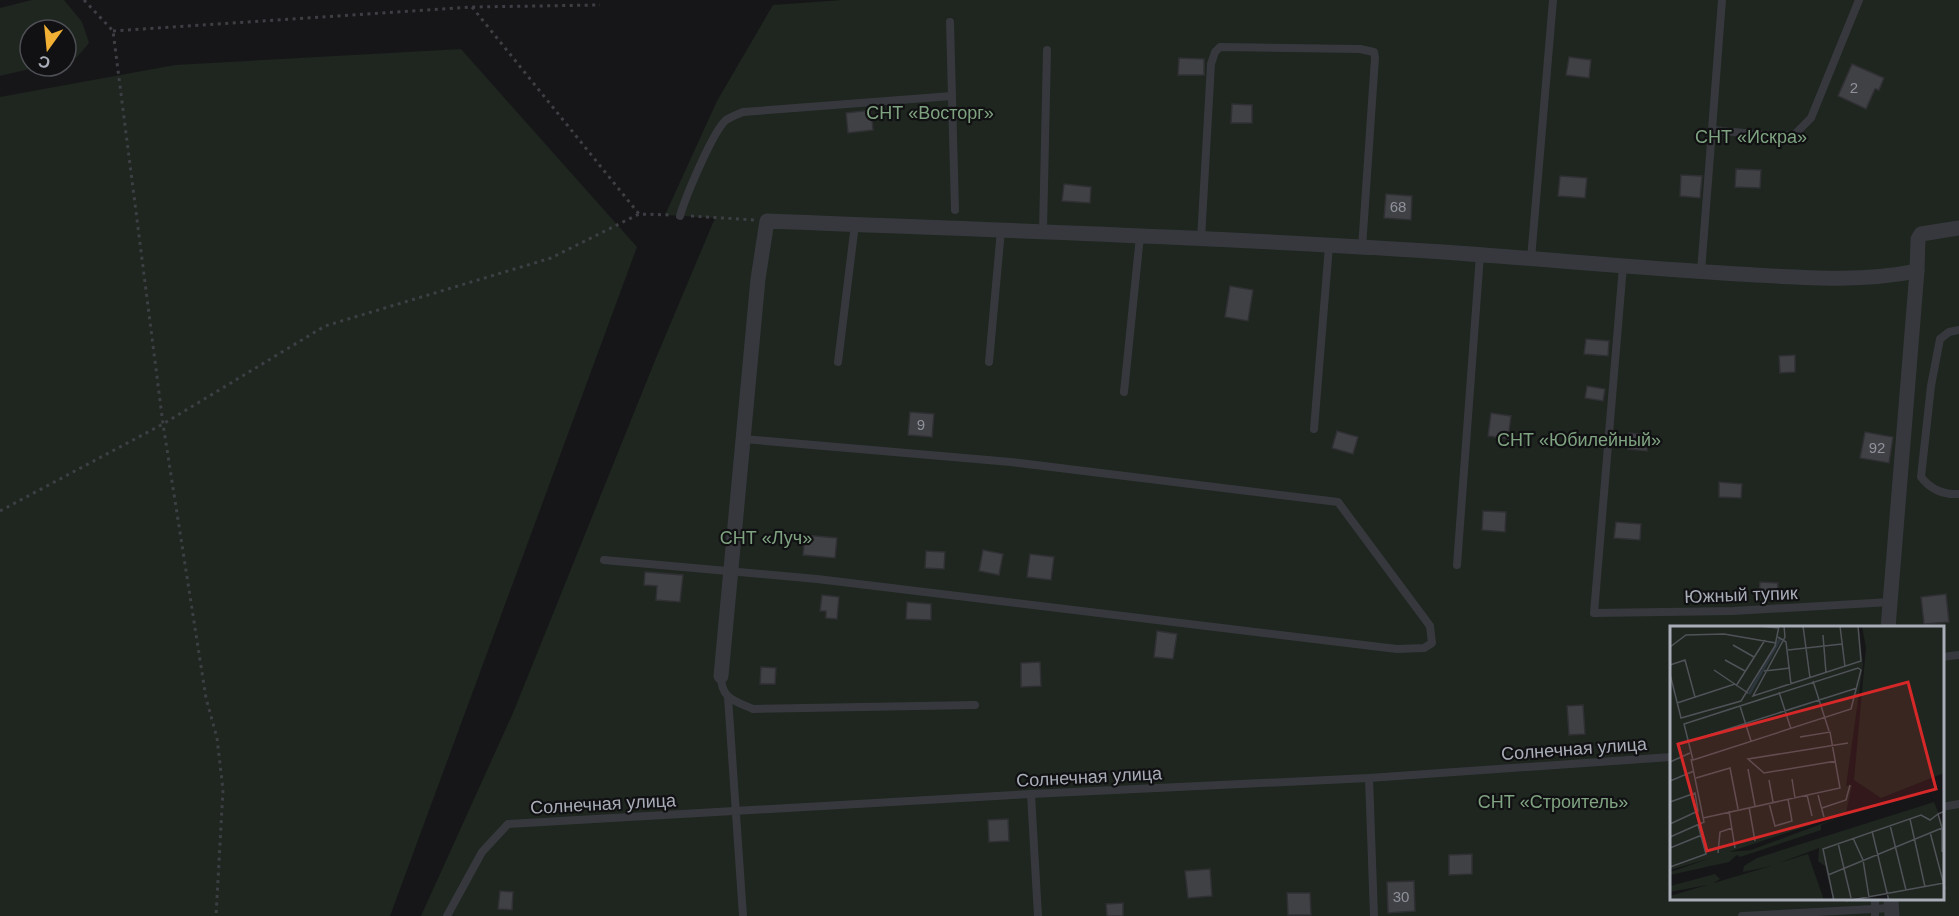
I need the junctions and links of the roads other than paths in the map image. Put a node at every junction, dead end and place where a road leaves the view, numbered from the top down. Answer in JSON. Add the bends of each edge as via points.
{"nodes":[{"id":1,"x":1553,"y":0,"type":"edge"},
{"id":2,"x":1722,"y":0,"type":"edge"},
{"id":3,"x":1859,"y":0,"type":"edge"},
{"id":4,"x":950,"y":22,"type":"dead end"},
{"id":5,"x":1047,"y":50,"type":"dead end"},
{"id":6,"x":952,"y":96,"type":"junction"},
{"id":7,"x":1713,"y":130,"type":"junction"},
{"id":8,"x":955,"y":210,"type":"dead end"},
{"id":9,"x":680,"y":216,"type":"road end"},
{"id":10,"x":855,"y":224,"type":"junction"},
{"id":11,"x":1959,"y":228,"type":"edge"},
{"id":12,"x":1001,"y":230,"type":"junction"},
{"id":13,"x":1043,"y":231,"type":"junction"},
{"id":14,"x":1140,"y":236,"type":"junction"},
{"id":15,"x":1201,"y":239,"type":"junction"},
{"id":16,"x":1329,"y":246,"type":"junction"},
{"id":17,"x":1362,"y":248,"type":"junction"},
{"id":18,"x":1480,"y":255,"type":"junction"},
{"id":19,"x":1532,"y":259,"type":"junction"},
{"id":20,"x":1623,"y":266,"type":"junction"},
{"id":21,"x":1917,"y":271,"type":"junction"},
{"id":22,"x":1701,"y":272,"type":"junction"},
{"id":23,"x":1959,"y":330,"type":"edge"},
{"id":24,"x":838,"y":362,"type":"dead end"},
{"id":25,"x":989,"y":362,"type":"dead end"},
{"id":26,"x":1124,"y":392,"type":"dead end"},
{"id":27,"x":1314,"y":429,"type":"dead end"},
{"id":28,"x":743,"y":439,"type":"junction"},
{"id":29,"x":1959,"y":494,"type":"edge"},
{"id":30,"x":604,"y":560,"type":"dead end"},
{"id":31,"x":1458,"y":565,"type":"dead end"},
{"id":32,"x":730,"y":572,"type":"junction"},
{"id":33,"x":1890,"y":603,"type":"junction"},
{"id":34,"x":1888,"y":626,"type":"edge"},
{"id":35,"x":1959,"y":655,"type":"edge"},
{"id":36,"x":1944,"y":657,"type":"edge"},
{"id":37,"x":721,"y":676,"type":"joint"},
{"id":38,"x":728,"y":697,"type":"junction"},
{"id":39,"x":975,"y":705,"type":"dead end"},
{"id":40,"x":1670,"y":757,"type":"edge"},
{"id":41,"x":1369,"y":778,"type":"junction"},
{"id":42,"x":1031,"y":795,"type":"junction"},
{"id":43,"x":1959,"y":804,"type":"edge"},
{"id":44,"x":1944,"y":807,"type":"edge"},
{"id":45,"x":735,"y":812,"type":"junction"},
{"id":46,"x":1892,"y":908,"type":"edge"},
{"id":47,"x":1874,"y":913,"type":"edge"},
{"id":48,"x":447,"y":916,"type":"edge"},
{"id":49,"x":743,"y":916,"type":"edge"},
{"id":50,"x":1038,"y":916,"type":"edge"},
{"id":51,"x":1374,"y":916,"type":"edge"},
{"id":52,"x":1742,"y":916,"type":"edge"}],
"edges":[{"from":1,"to":19,"type":"lane"},
{"from":2,"to":7,"type":"lane"},
{"from":3,"to":7,"type":"lane","via":[[1811,118],[1794,135]]},
{"from":4,"to":6,"type":"lane"},
{"from":5,"to":13,"type":"lane"},
{"from":6,"to":8,"type":"lane"},
{"from":6,"to":9,"type":"lane","via":[[743,112],[725,121],[684,200]]},
{"from":7,"to":22,"type":"lane"},
{"from":10,"to":12,"type":"street"},
{"from":10,"to":24,"type":"lane"},
{"from":10,"to":28,"type":"street","via":[[767,221]]},
{"from":11,"to":21,"type":"street","via":[[1921,234]]},
{"from":12,"to":13,"type":"street"},
{"from":12,"to":25,"type":"lane"},
{"from":13,"to":14,"type":"street"},
{"from":14,"to":15,"type":"street"},
{"from":14,"to":26,"type":"lane"},
{"from":15,"to":16,"type":"street"},
{"from":15,"to":17,"type":"lane","via":[[1211,64],[1215,52],[1220,47],[1360,49],[1374,52],[1375,58]]},
{"from":16,"to":17,"type":"street"},
{"from":16,"to":27,"type":"lane"},
{"from":17,"to":18,"type":"street"},
{"from":18,"to":19,"type":"street"},
{"from":18,"to":31,"type":"lane"},
{"from":19,"to":20,"type":"street"},
{"from":20,"to":22,"type":"street"},
{"from":20,"to":33,"type":"lane","name":"Южный тупик","via":[[1594,613]]},
{"from":21,"to":22,"type":"street","via":[[1824,278]]},
{"from":21,"to":33,"type":"street"},
{"from":23,"to":29,"type":"lane","via":[[1940,339],[1921,477],[1942,493]]},
{"from":28,"to":32,"type":"street"},
{"from":28,"to":32,"type":"lane","via":[[1011,462],[1338,502],[1430,626],[1432,643],[1424,648],[1397,649],[829,580]]},
{"from":30,"to":32,"type":"lane"},
{"from":32,"to":37,"type":"street"},
{"from":33,"to":34,"type":"street"},
{"from":35,"to":36,"type":"lane"},
{"from":37,"to":38,"type":"lane","via":[[721,688]]},
{"from":38,"to":39,"type":"lane","via":[[753,709]]},
{"from":38,"to":45,"type":"lane"},
{"from":40,"to":41,"type":"lane","name":"Солнечная улица"},
{"from":41,"to":42,"type":"lane","name":"Солнечная улица"},
{"from":41,"to":51,"type":"lane"},
{"from":42,"to":45,"type":"lane","name":"Солнечная улица"},
{"from":42,"to":50,"type":"lane"},
{"from":43,"to":44,"type":"lane"},
{"from":45,"to":48,"type":"lane","name":"Солнечная улица","via":[[508,824],[482,852]]},
{"from":45,"to":49,"type":"lane"},
{"from":46,"to":47,"type":"lane"},
{"from":47,"to":52,"type":"lane"}]}
